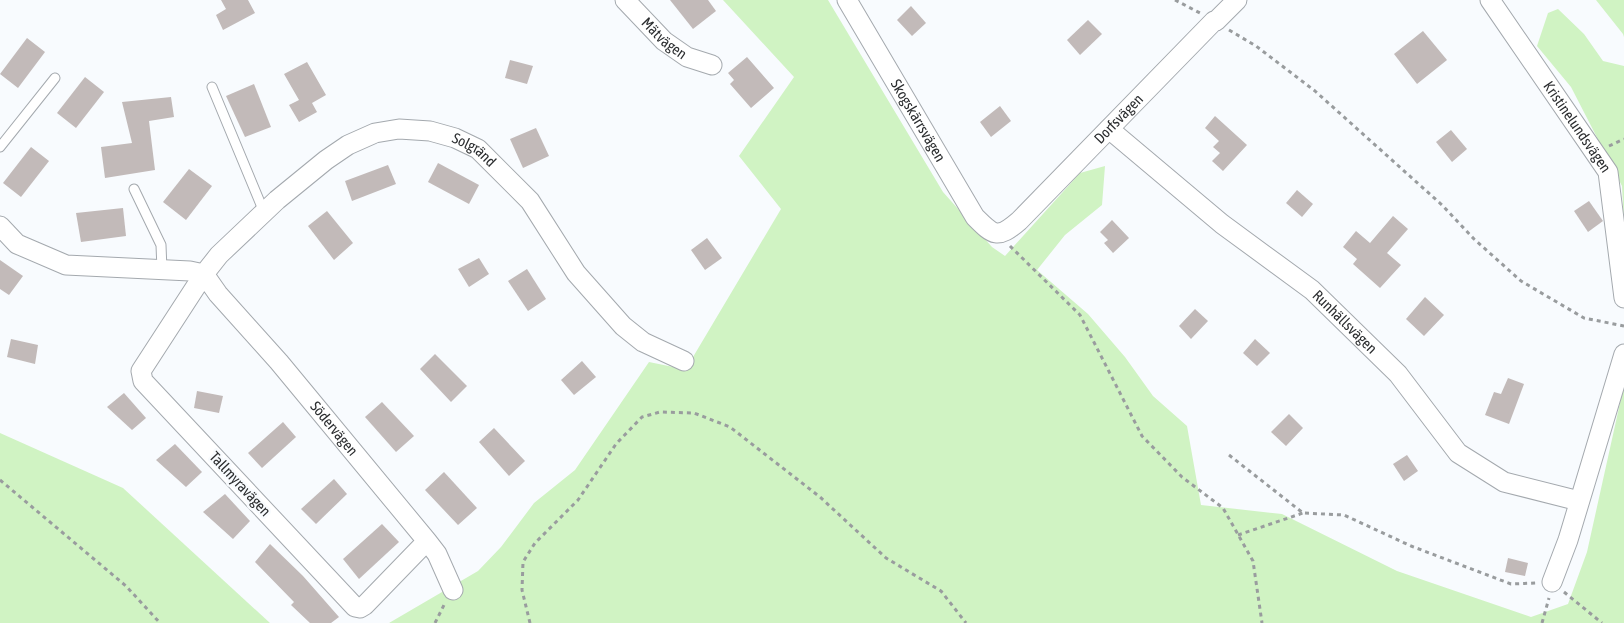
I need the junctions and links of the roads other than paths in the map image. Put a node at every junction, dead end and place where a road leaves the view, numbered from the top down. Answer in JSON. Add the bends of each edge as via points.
{"nodes":[{"id":1,"x":624,"y":0,"type":"edge"},
{"id":2,"x":847,"y":0,"type":"edge"},
{"id":3,"x":1237,"y":0,"type":"edge"},
{"id":4,"x":1490,"y":0,"type":"edge"},
{"id":5,"x":712,"y":65,"type":"dead end"},
{"id":6,"x":55,"y":78,"type":"dead end"},
{"id":7,"x":212,"y":87,"type":"dead end"},
{"id":8,"x":1109,"y":129,"type":"junction"},
{"id":9,"x":0,"y":147,"type":"edge"},
{"id":10,"x":134,"y":189,"type":"dead end"},
{"id":11,"x":264,"y":212,"type":"junction"},
{"id":12,"x":0,"y":226,"type":"edge"},
{"id":13,"x":998,"y":234,"type":"joint"},
{"id":14,"x":162,"y":271,"type":"junction"},
{"id":15,"x":204,"y":274,"type":"junction"},
{"id":16,"x":1624,"y":298,"type":"edge"},
{"id":17,"x":1624,"y":354,"type":"edge"},
{"id":18,"x":684,"y":361,"type":"dead end"},
{"id":19,"x":1579,"y":501,"type":"junction"},
{"id":20,"x":427,"y":541,"type":"junction"},
{"id":21,"x":1552,"y":582,"type":"road end"},
{"id":22,"x":453,"y":590,"type":"dead end"}],
"edges":[{"from":1,"to":5,"type":"street","name":"Mätvägen","via":[[664,41],[687,57]]},
{"from":2,"to":13,"type":"street","name":"Skogskärrsvägen","via":[[975,217],[989,231]]},
{"from":3,"to":8,"type":"street","name":"Dorfsvägen"},
{"from":4,"to":16,"type":"street","name":"Kristinelundsvägen","via":[[1608,172]]},
{"from":6,"to":9,"type":"lane"},
{"from":7,"to":11,"type":"lane"},
{"from":8,"to":13,"type":"street","name":"Dorfsvägen","via":[[1019,221]]},
{"from":8,"to":19,"type":"street","name":"Runhällsvägen","via":[[1222,224],[1312,290],[1398,374],[1458,453],[1504,482]]},
{"from":10,"to":14,"type":"lane","via":[[161,245]]},
{"from":11,"to":15,"type":"street","name":"Solgränd"},
{"from":11,"to":18,"type":"street","name":"Solgränd","via":[[326,160],[348,145],[375,133],[399,129],[430,131],[455,138],[478,149],[530,201],[576,273],[622,326],[643,342]]},
{"from":12,"to":14,"type":"street","via":[[17,244],[66,265]]},
{"from":14,"to":15,"type":"street"},
{"from":15,"to":20,"type":"street","name":"Södervägen"},
{"from":15,"to":20,"type":"street","name":"Tallmyravägen","via":[[141,371],[143,380],[355,607],[365,605]]},
{"from":17,"to":19,"type":"street"},
{"from":19,"to":21,"type":"street"},
{"from":20,"to":22,"type":"street","name":"Södervägen","via":[[437,554]]}]}
